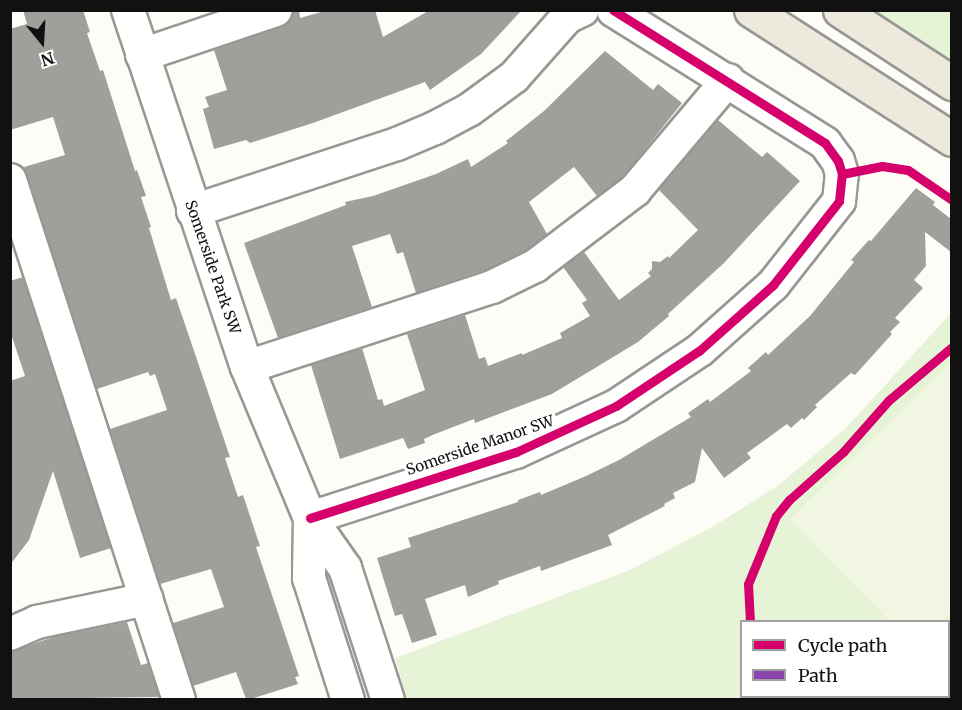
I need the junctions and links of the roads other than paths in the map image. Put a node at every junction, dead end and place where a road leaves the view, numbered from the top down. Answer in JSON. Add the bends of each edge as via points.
{"nodes":[{"id":1,"x":128,"y":10,"type":"edge"},
{"id":2,"x":276,"y":10,"type":"edge"},
{"id":3,"x":582,"y":10,"type":"edge"},
{"id":4,"x":613,"y":10,"type":"edge"},
{"id":5,"x":750,"y":10,"type":"edge"},
{"id":6,"x":840,"y":10,"type":"edge"},
{"id":7,"x":142,"y":55,"type":"junction"},
{"id":8,"x":728,"y":80,"type":"junction"},
{"id":9,"x":951,"y":83,"type":"edge"},
{"id":10,"x":951,"y":139,"type":"edge"},
{"id":11,"x":10,"y":180,"type":"edge"},
{"id":12,"x":194,"y":211,"type":"junction"},
{"id":13,"x":247,"y":367,"type":"junction"},
{"id":14,"x":310,"y":518,"type":"junction"},
{"id":15,"x":147,"y":599,"type":"junction"},
{"id":16,"x":10,"y":634,"type":"edge"},
{"id":17,"x":179,"y":699,"type":"edge"},
{"id":18,"x":348,"y":699,"type":"edge"},
{"id":19,"x":388,"y":699,"type":"edge"}],
"edges":[{"from":1,"to":7,"type":"street","name":"Somerside Park SW"},
{"from":2,"to":7,"type":"street"},
{"from":3,"to":12,"type":"street","via":[[567,18],[514,77],[435,129]]},
{"from":4,"to":8,"type":"street","name":"Somerside Manor SW"},
{"from":5,"to":10,"type":"main road"},
{"from":6,"to":9,"type":"main road"},
{"from":7,"to":12,"type":"street","name":"Somerside Park SW"},
{"from":8,"to":13,"type":"street","via":[[635,190],[535,266],[492,287]]},
{"from":8,"to":14,"type":"street","name":"Somerside Manor SW","via":[[825,143],[842,174],[839,201],[773,285],[700,350],[616,406],[516,452]]},
{"from":11,"to":15,"type":"street"},
{"from":12,"to":13,"type":"street","name":"Somerside Park SW"},
{"from":13,"to":14,"type":"street","name":"Somerside Park SW"},
{"from":14,"to":18,"type":"street","name":"Somerside Park SW","via":[[309,578]]},
{"from":14,"to":19,"type":"street","name":"Somerside Park SW","via":[[345,568]]},
{"from":15,"to":16,"type":"street","via":[[37,622]]},
{"from":15,"to":17,"type":"street"}]}
